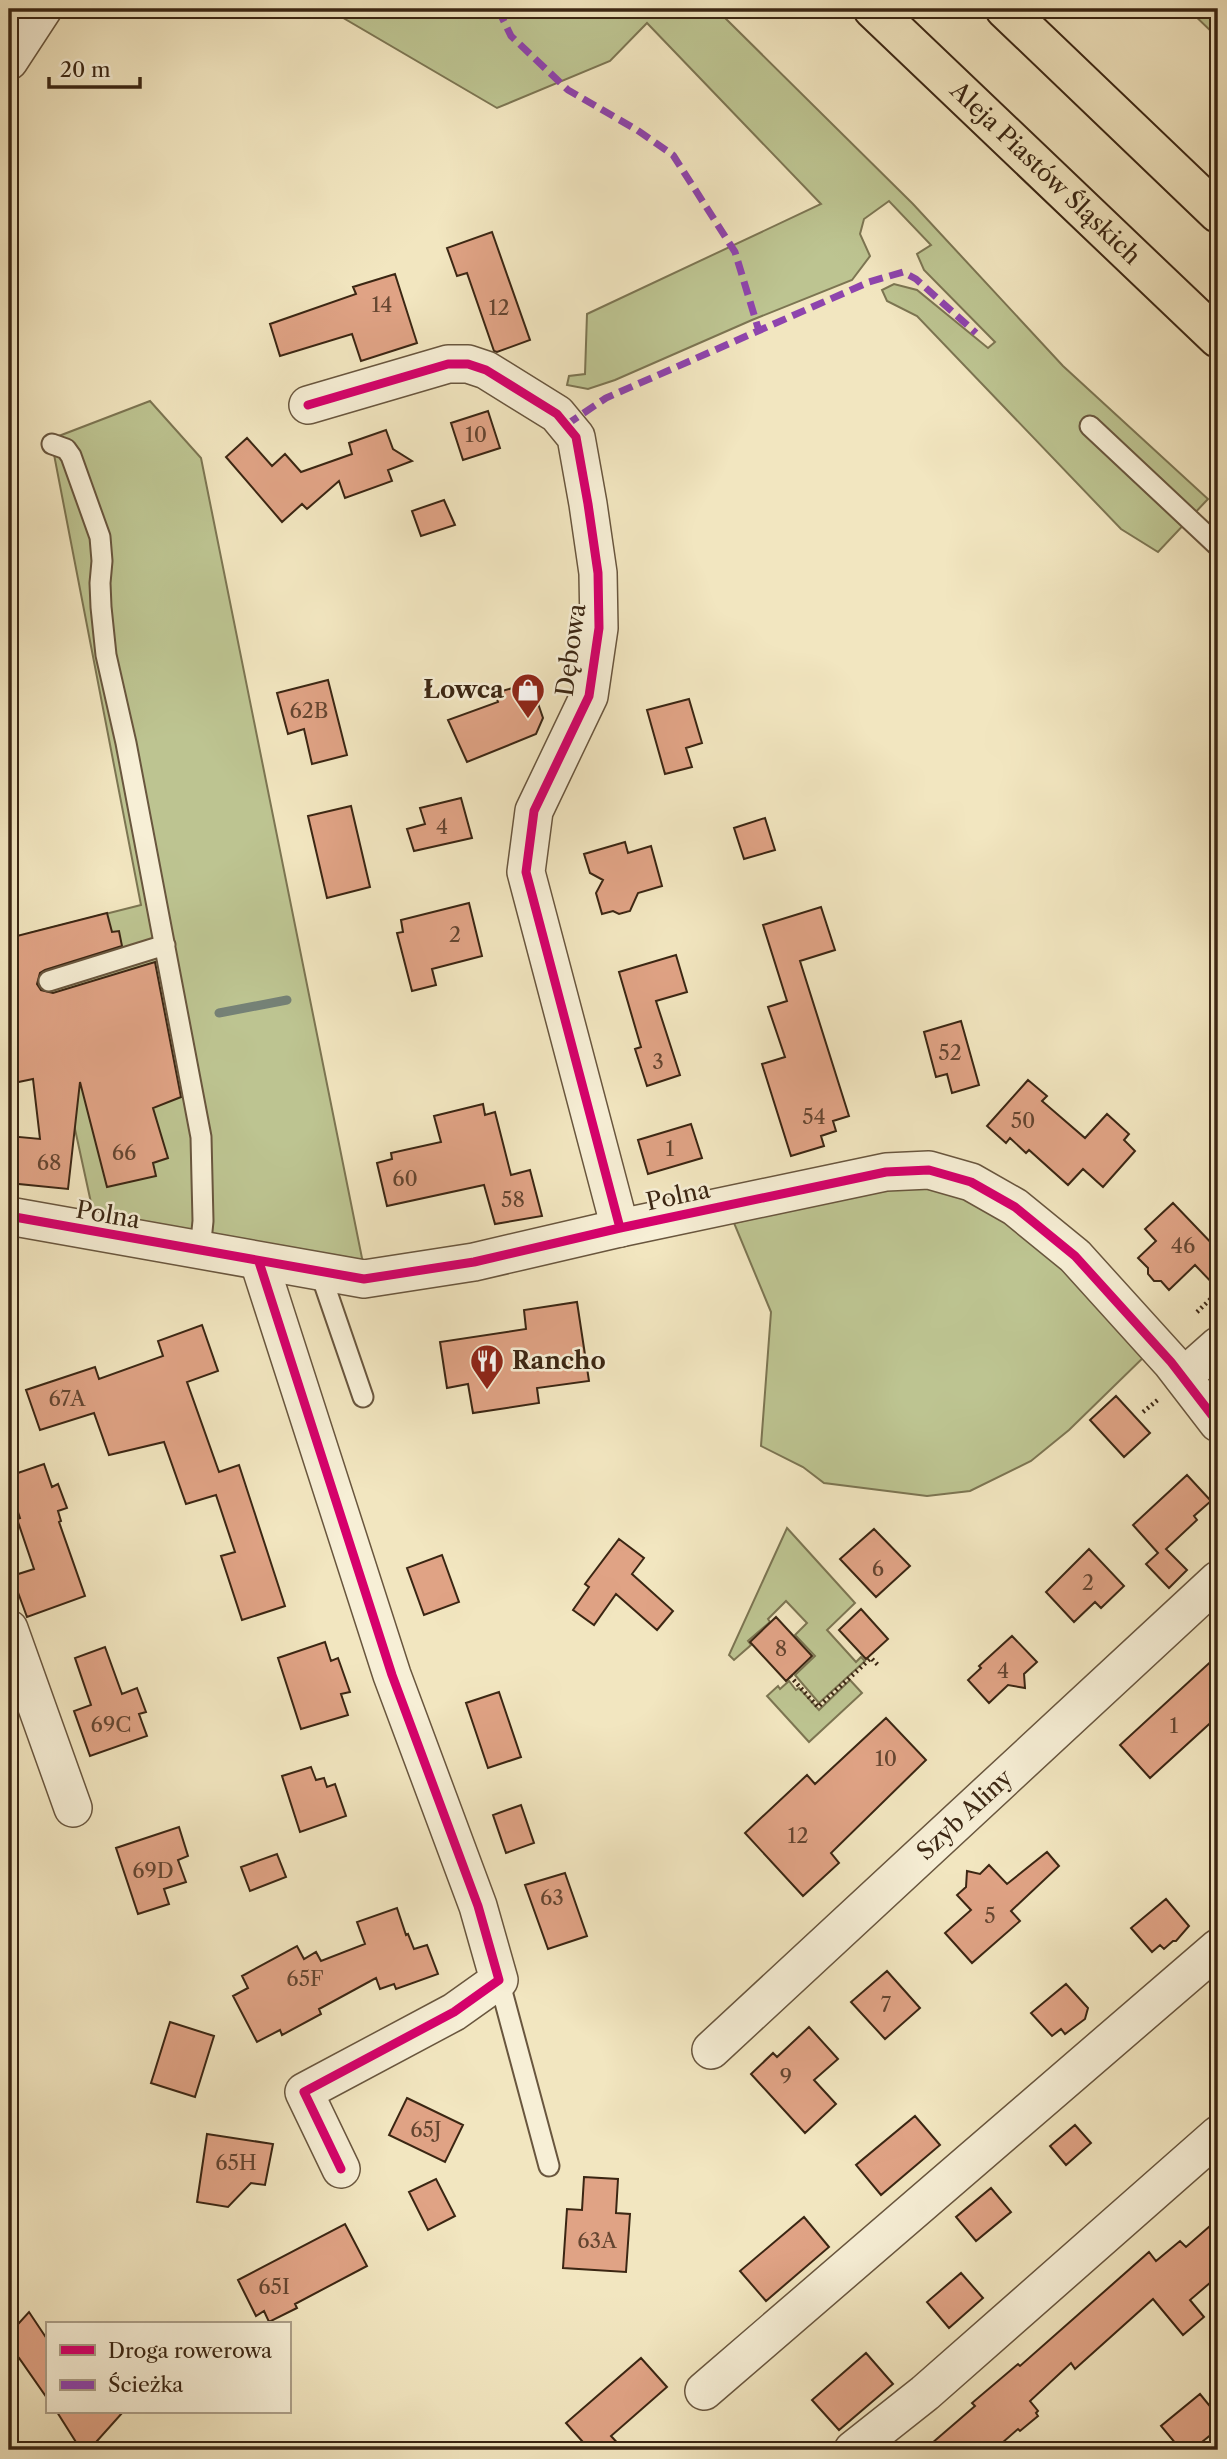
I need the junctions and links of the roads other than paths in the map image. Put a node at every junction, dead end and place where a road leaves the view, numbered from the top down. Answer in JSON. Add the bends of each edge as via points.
{"nodes":[{"id":1,"x":43,"y":9,"type":"edge"},
{"id":2,"x":873,"y":9,"type":"edge"},
{"id":3,"x":1005,"y":9,"type":"edge"},
{"id":4,"x":9,"y":61,"type":"edge"},
{"id":5,"x":1218,"y":213,"type":"edge"},
{"id":6,"x":1218,"y":338,"type":"edge"},
{"id":7,"x":308,"y":405,"type":"dead end"},
{"id":8,"x":1090,"y":426,"type":"dead end"},
{"id":9,"x":52,"y":444,"type":"dead end"},
{"id":10,"x":1218,"y":546,"type":"edge"},
{"id":11,"x":165,"y":945,"type":"junction"},
{"id":12,"x":49,"y":981,"type":"dead end"},
{"id":13,"x":9,"y":1216,"type":"edge"},
{"id":14,"x":620,"y":1228,"type":"junction"},
{"id":15,"x":200,"y":1251,"type":"junction"},
{"id":16,"x":259,"y":1262,"type":"junction"},
{"id":17,"x":320,"y":1272,"type":"junction"},
{"id":18,"x":1218,"y":1346,"type":"edge"},
{"id":19,"x":1182,"y":1377,"type":"junction"},
{"id":20,"x":363,"y":1397,"type":"dead end"},
{"id":21,"x":1218,"y":1423,"type":"edge"},
{"id":22,"x":1218,"y":1580,"type":"edge"},
{"id":23,"x":9,"y":1629,"type":"edge"},
{"id":24,"x":73,"y":1808,"type":"dead end"},
{"id":25,"x":1218,"y":1948,"type":"edge"},
{"id":26,"x":499,"y":1980,"type":"junction"},
{"id":27,"x":711,"y":2050,"type":"dead end"},
{"id":28,"x":1218,"y":2135,"type":"edge"},
{"id":29,"x":549,"y":2166,"type":"dead end"},
{"id":30,"x":341,"y":2169,"type":"dead end"},
{"id":31,"x":704,"y":2391,"type":"dead end"},
{"id":32,"x":853,"y":2450,"type":"edge"}],
"edges":[{"from":1,"to":4,"type":"street"},
{"from":2,"to":6,"type":"highway","name":"Aleja Piastów Śląskich"},
{"from":3,"to":5,"type":"highway"},
{"from":7,"to":14,"type":"street","name":"Dębowa","via":[[448,364],[468,364],[486,370],[556,414],[576,437],[598,573],[599,628],[589,696],[534,811],[526,872]]},
{"from":8,"to":10,"type":"lane"},
{"from":9,"to":11,"type":"lane","via":[[71,456],[100,537],[106,655]]},
{"from":11,"to":12,"type":"lane"},
{"from":11,"to":15,"type":"lane","via":[[201,1137]]},
{"from":13,"to":15,"type":"street","name":"Polna"},
{"from":14,"to":17,"type":"street","name":"Polna","via":[[474,1262],[364,1279]]},
{"from":14,"to":19,"type":"street","name":"Polna","via":[[886,1172],[929,1170],[971,1182],[1035,1223],[1075,1256]]},
{"from":15,"to":16,"type":"street","name":"Polna"},
{"from":16,"to":17,"type":"street","name":"Polna"},
{"from":16,"to":26,"type":"street","via":[[392,1675],[478,1906]]},
{"from":17,"to":20,"type":"lane"},
{"from":18,"to":19,"type":"street"},
{"from":19,"to":21,"type":"street","name":"Polna"},
{"from":22,"to":27,"type":"street","name":"Szyb Aliny"},
{"from":23,"to":24,"type":"street"},
{"from":25,"to":31,"type":"street"},
{"from":26,"to":29,"type":"lane"},
{"from":26,"to":30,"type":"street","via":[[454,2012],[304,2092]]},
{"from":28,"to":32,"type":"street","via":[[925,2393]]}]}
